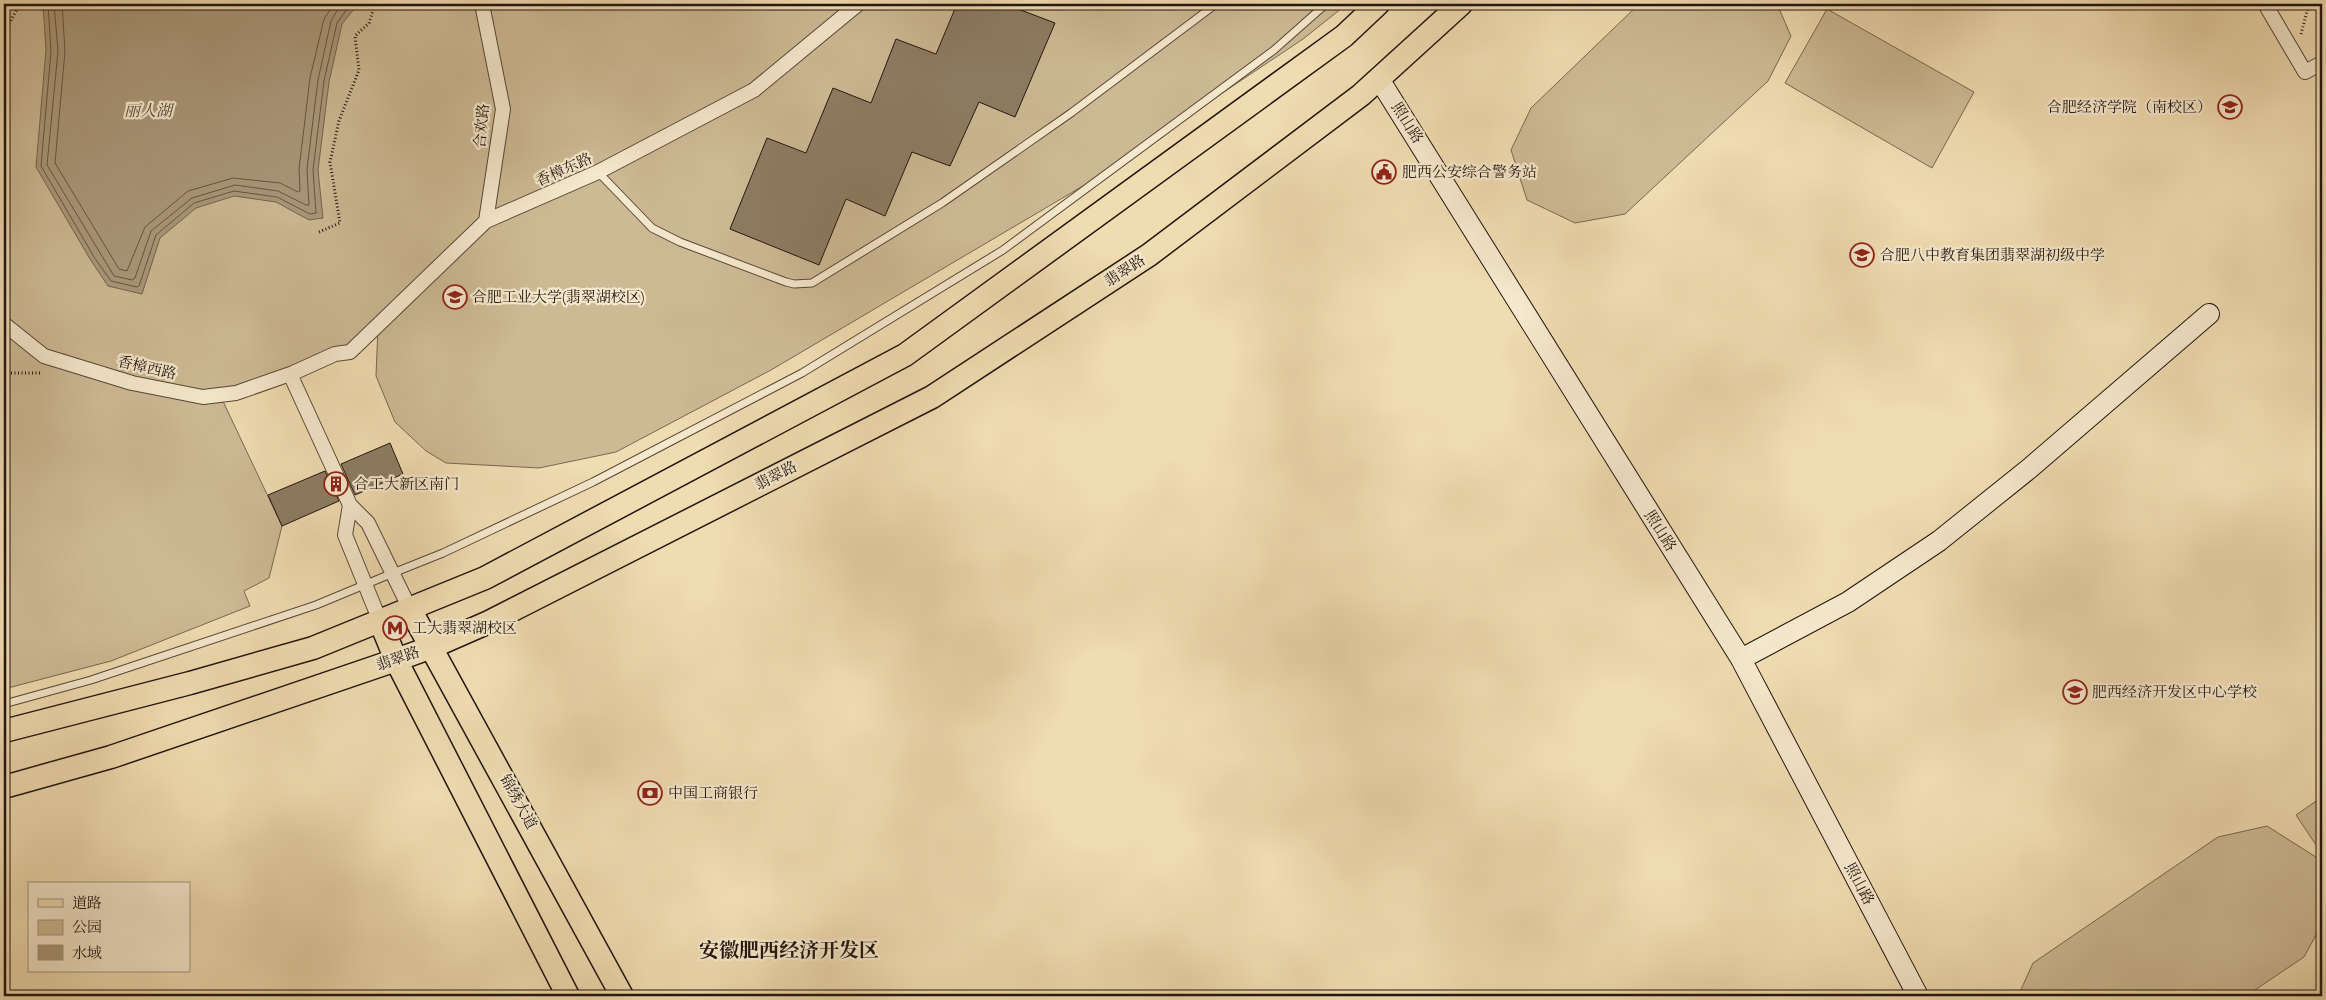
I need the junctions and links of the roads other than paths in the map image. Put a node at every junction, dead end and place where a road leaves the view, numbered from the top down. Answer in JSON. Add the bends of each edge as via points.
{"nodes":[{"id":1,"x":482,"y":4,"type":"edge"},
{"id":2,"x":858,"y":4,"type":"edge"},
{"id":3,"x":1216,"y":4,"type":"edge"},
{"id":4,"x":1326,"y":4,"type":"edge"},
{"id":5,"x":1378,"y":4,"type":"edge"},
{"id":6,"x":1461,"y":4,"type":"edge"},
{"id":7,"x":2265,"y":4,"type":"edge"},
{"id":8,"x":2322,"y":62,"type":"edge"},
{"id":9,"x":1379,"y":79,"type":"junction"},
{"id":10,"x":598,"y":172,"type":"junction"},
{"id":11,"x":486,"y":221,"type":"junction"},
{"id":12,"x":2209,"y":314,"type":"dead end"},
{"id":13,"x":4,"y":324,"type":"edge"},
{"id":14,"x":291,"y":373,"type":"junction"},
{"id":15,"x":350,"y":505,"type":"junction"},
{"id":16,"x":393,"y":573,"type":"junction"},
{"id":17,"x":366,"y":585,"type":"junction"},
{"id":18,"x":410,"y":609,"type":"junction"},
{"id":19,"x":380,"y":621,"type":"junction"},
{"id":20,"x":432,"y":647,"type":"junction"},
{"id":21,"x":1741,"y":659,"type":"junction"},
{"id":22,"x":396,"y":660,"type":"junction"},
{"id":23,"x":4,"y":704,"type":"edge"},
{"id":24,"x":4,"y":731,"type":"edge"},
{"id":25,"x":4,"y":787,"type":"edge"},
{"id":26,"x":568,"y":996,"type":"edge"},
{"id":27,"x":622,"y":996,"type":"edge"},
{"id":28,"x":1918,"y":996,"type":"edge"}],
"edges":[{"from":1,"to":11,"type":"street","name":"合欢路","via":[[503,109]]},
{"from":2,"to":10,"type":"street","name":"香樟东路","via":[[754,90]]},
{"from":3,"to":10,"type":"lane","via":[[1071,113],[958,192],[812,283],[786,282],[680,242],[652,228]]},
{"from":4,"to":16,"type":"lane","via":[[1274,50],[1003,250],[802,373],[594,482]]},
{"from":5,"to":18,"type":"main road","via":[[1344,36],[905,355],[485,578]]},
{"from":6,"to":9,"type":"main road","name":"翡翠路"},
{"from":7,"to":8,"type":"street","via":[[2305,72]]},
{"from":9,"to":20,"type":"main road","name":"翡翠路","via":[[1149,255],[932,397],[490,622]]},
{"from":9,"to":21,"type":"street","name":"照山路"},
{"from":10,"to":11,"type":"street","name":"香樟东路"},
{"from":11,"to":14,"type":"street","name":"香樟东路","via":[[350,352],[335,354]]},
{"from":12,"to":21,"type":"street","via":[[2030,468],[1939,541],[1848,602]]},
{"from":13,"to":14,"type":"street","name":"香樟西路","via":[[44,356],[132,383],[203,396],[236,393]]},
{"from":14,"to":15,"type":"street"},
{"from":15,"to":16,"type":"street","via":[[368,523]]},
{"from":15,"to":17,"type":"street","via":[[345,535]]},
{"from":16,"to":17,"type":"lane"},
{"from":16,"to":18,"type":"street"},
{"from":17,"to":19,"type":"street"},
{"from":17,"to":23,"type":"lane","via":[[316,605],[91,680]]},
{"from":18,"to":19,"type":"main road"},
{"from":18,"to":20,"type":"main road","name":"锦绣大道"},
{"from":19,"to":22,"type":"main road"},
{"from":19,"to":24,"type":"main road","via":[[312,648]]},
{"from":20,"to":22,"type":"main road","name":"翡翠路"},
{"from":20,"to":27,"type":"main road","name":"锦绣大道"},
{"from":21,"to":28,"type":"street","name":"照山路"},
{"from":22,"to":25,"type":"main road","name":"翡翠路","via":[[111,756]]},
{"from":22,"to":26,"type":"main road"}]}
